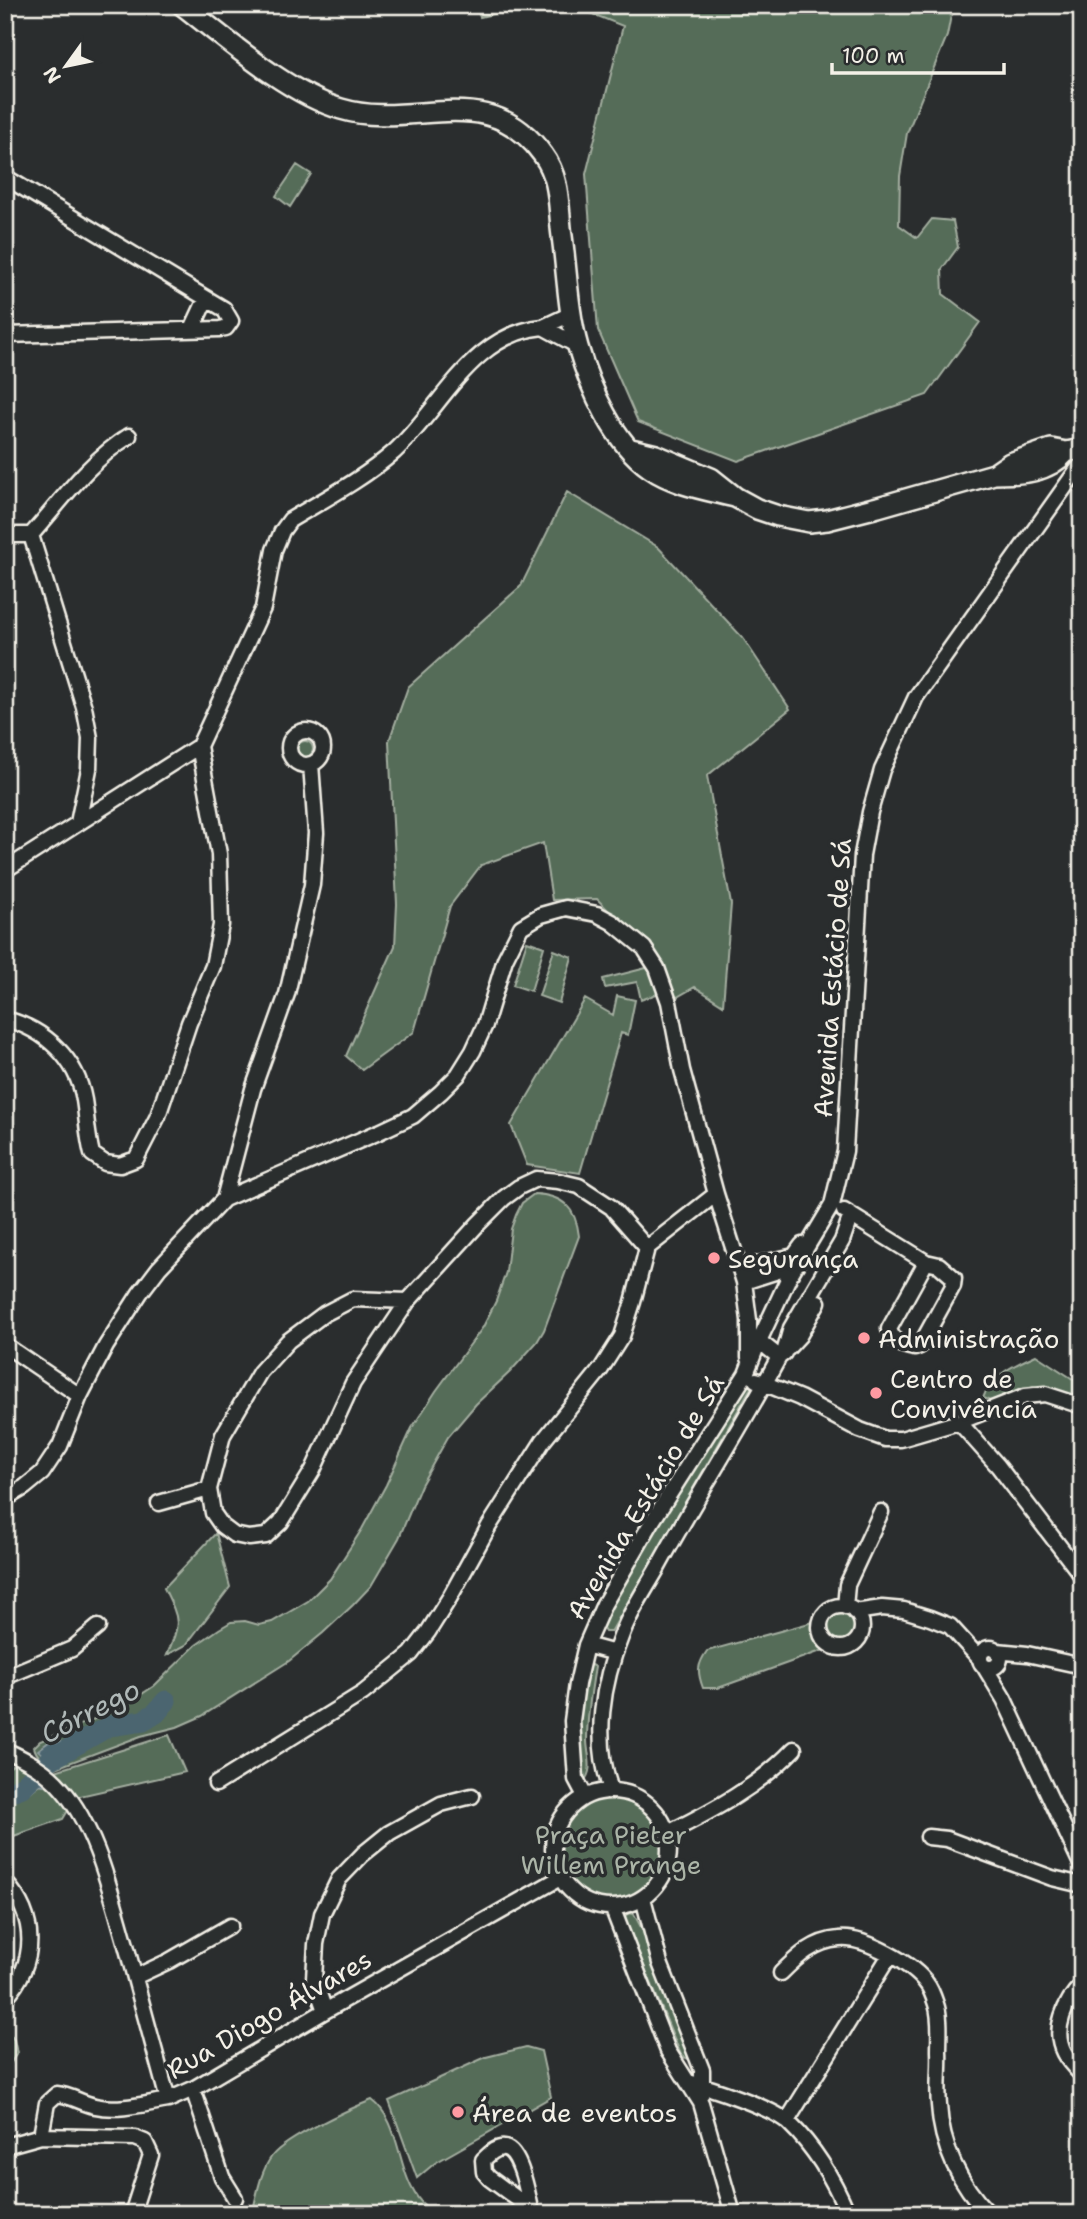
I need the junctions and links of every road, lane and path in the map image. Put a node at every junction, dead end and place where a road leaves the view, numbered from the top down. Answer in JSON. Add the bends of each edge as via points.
{"nodes":[{"id":1,"x":182,"y":5,"type":"edge"},
{"id":2,"x":5,"y":177,"type":"edge"},
{"id":3,"x":206,"y":299,"type":"junction"},
{"id":4,"x":573,"y":313,"type":"junction"},
{"id":5,"x":543,"y":327,"type":"junction"},
{"id":6,"x":192,"y":328,"type":"junction"},
{"id":7,"x":5,"y":335,"type":"edge"},
{"id":8,"x":578,"y":346,"type":"junction"},
{"id":9,"x":129,"y":436,"type":"dead end"},
{"id":10,"x":1076,"y":455,"type":"edge"},
{"id":11,"x":5,"y":535,"type":"edge"},
{"id":12,"x":32,"y":536,"type":"junction"},
{"id":13,"x":198,"y":746,"type":"junction"},
{"id":14,"x":311,"y":764,"type":"dead end"},
{"id":15,"x":78,"y":822,"type":"junction"},
{"id":16,"x":5,"y":870,"type":"edge"},
{"id":17,"x":5,"y":1019,"type":"edge"},
{"id":18,"x":716,"y":1194,"type":"junction"},
{"id":19,"x":224,"y":1199,"type":"junction"},
{"id":20,"x":829,"y":1212,"type":"junction"},
{"id":21,"x":851,"y":1215,"type":"junction"},
{"id":22,"x":647,"y":1248,"type":"junction"},
{"id":23,"x":791,"y":1262,"type":"junction"},
{"id":24,"x":926,"y":1262,"type":"junction"},
{"id":25,"x":743,"y":1275,"type":"junction"},
{"id":26,"x":408,"y":1301,"type":"junction"},
{"id":27,"x":760,"y":1338,"type":"junction"},
{"id":28,"x":5,"y":1345,"type":"edge"},
{"id":29,"x":781,"y":1355,"type":"junction"},
{"id":30,"x":748,"y":1370,"type":"junction"},
{"id":31,"x":763,"y":1384,"type":"junction"},
{"id":32,"x":80,"y":1396,"type":"junction"},
{"id":33,"x":1082,"y":1406,"type":"edge"},
{"id":34,"x":960,"y":1422,"type":"junction"},
{"id":35,"x":209,"y":1489,"type":"junction"},
{"id":36,"x":5,"y":1499,"type":"edge"},
{"id":37,"x":159,"y":1503,"type":"dead end"},
{"id":38,"x":881,"y":1512,"type":"dead end"},
{"id":39,"x":1082,"y":1576,"type":"edge"},
{"id":40,"x":850,"y":1609,"type":"junction"},
{"id":41,"x":98,"y":1627,"type":"dead end"},
{"id":42,"x":586,"y":1645,"type":"junction"},
{"id":43,"x":615,"y":1653,"type":"junction"},
{"id":44,"x":982,"y":1662,"type":"junction"},
{"id":45,"x":1082,"y":1666,"type":"edge"},
{"id":46,"x":5,"y":1677,"type":"edge"},
{"id":47,"x":794,"y":1749,"type":"dead end"},
{"id":48,"x":5,"y":1750,"type":"edge"},
{"id":49,"x":216,"y":1784,"type":"dead end"},
{"id":50,"x":611,"y":1790,"type":"junction"},
{"id":51,"x":472,"y":1796,"type":"dead end"},
{"id":52,"x":585,"y":1796,"type":"junction"},
{"id":53,"x":668,"y":1833,"type":"junction"},
{"id":54,"x":928,"y":1837,"type":"dead end"},
{"id":55,"x":1082,"y":1866,"type":"edge"},
{"id":56,"x":560,"y":1878,"type":"junction"},
{"id":57,"x":5,"y":1882,"type":"edge"},
{"id":58,"x":1082,"y":1885,"type":"edge"},
{"id":59,"x":643,"y":1898,"type":"junction"},
{"id":60,"x":612,"y":1908,"type":"junction"},
{"id":61,"x":230,"y":1926,"type":"dead end"},
{"id":62,"x":890,"y":1955,"type":"junction"},
{"id":63,"x":780,"y":1973,"type":"dead end"},
{"id":64,"x":135,"y":1977,"type":"junction"},
{"id":65,"x":1082,"y":1985,"type":"edge"},
{"id":66,"x":5,"y":1998,"type":"edge"},
{"id":67,"x":325,"y":2011,"type":"junction"},
{"id":68,"x":1082,"y":2075,"type":"edge"},
{"id":69,"x":695,"y":2084,"type":"junction"},
{"id":70,"x":193,"y":2089,"type":"junction"},
{"id":71,"x":168,"y":2100,"type":"junction"},
{"id":72,"x":787,"y":2121,"type":"junction"},
{"id":73,"x":41,"y":2136,"type":"junction"},
{"id":74,"x":5,"y":2146,"type":"edge"},
{"id":75,"x":235,"y":2198,"type":"dead end"},
{"id":76,"x":132,"y":2214,"type":"edge"},
{"id":77,"x":733,"y":2214,"type":"edge"},
{"id":78,"x":848,"y":2214,"type":"edge"},
{"id":79,"x":989,"y":2214,"type":"edge"}],
"edges":[{"from":1,"to":4,"type":"street","via":[[267,69],[342,110],[374,115],[472,111],[508,121],[526,135],[543,154],[555,181]]},
{"from":2,"to":3,"type":"street"},
{"from":3,"to":6,"type":"street"},
{"from":3,"to":6,"type":"street","via":[[224,309],[231,321],[226,328]]},
{"from":4,"to":5,"type":"street"},
{"from":4,"to":8,"type":"street"},
{"from":5,"to":8,"type":"street"},
{"from":5,"to":13,"type":"street","via":[[496,342],[476,358],[396,450],[290,520],[274,550],[263,608]]},
{"from":6,"to":7,"type":"street"},
{"from":8,"to":10,"type":"street","via":[[605,413],[627,448],[711,478],[735,497],[778,516],[827,520],[995,474],[1044,468]]},
{"from":9,"to":12,"type":"street","via":[[92,464]]},
{"from":10,"to":20,"type":"street","name":"Avenida Estácio de Sá","via":[[916,697],[882,770],[862,855],[845,1151]]},
{"from":11,"to":12,"type":"street"},
{"from":12,"to":15,"type":"street","via":[[90,738]]},
{"from":13,"to":15,"type":"street"},
{"from":13,"to":17,"type":"street","via":[[219,854],[221,925],[213,966],[158,1116],[135,1159],[120,1165],[105,1163],[92,1154],[78,1078],[65,1056],[53,1042],[20,1022]]},
{"from":14,"to":19,"type":"street","via":[[316,833],[312,885],[287,994],[253,1089]]},
{"from":15,"to":16,"type":"street"},
{"from":18,"to":19,"type":"street","via":[[657,968],[643,948],[612,922],[566,908],[521,927],[505,959],[474,1051],[458,1075],[413,1116]]},
{"from":18,"to":22,"type":"street"},
{"from":18,"to":25,"type":"street"},
{"from":19,"to":32,"type":"street","via":[[140,1293]]},
{"from":20,"to":21,"type":"street"},
{"from":20,"to":23,"type":"street","name":"Avenida Estácio de Sá"},
{"from":20,"to":27,"type":"street","name":"Avenida Estácio de Sá","via":[[819,1243]]},
{"from":21,"to":24,"type":"street"},
{"from":21,"to":29,"type":"street","name":"Avenida Estácio de Sá","via":[[843,1237],[818,1268],[789,1321]]},
{"from":22,"to":26,"type":"street","via":[[611,1207],[579,1186],[536,1179],[504,1198]]},
{"from":22,"to":49,"type":"street","via":[[622,1336],[542,1441],[411,1654],[363,1693]]},
{"from":23,"to":25,"type":"street"},
{"from":23,"to":27,"type":"street","name":"Avenida Estácio de Sá","via":[[766,1311]]},
{"from":24,"to":24,"type":"street","via":[[889,1329],[899,1343],[915,1348],[953,1286],[954,1278],[939,1265]]},
{"from":25,"to":30,"type":"street","via":[[749,1320]]},
{"from":26,"to":35,"type":"street","via":[[353,1298],[288,1341],[260,1372],[223,1435]]},
{"from":26,"to":35,"type":"street","via":[[353,1383],[313,1470],[281,1522],[266,1536],[234,1535],[213,1514]]},
{"from":27,"to":29,"type":"street"},
{"from":27,"to":30,"type":"street","name":"Avenida Estácio de Sá"},
{"from":28,"to":32,"type":"street"},
{"from":29,"to":31,"type":"street","name":"Avenida Estácio de Sá"},
{"from":30,"to":31,"type":"street","name":"Avenida Estácio de Sá"},
{"from":30,"to":42,"type":"street","name":"Avenida Estácio de Sá","via":[[653,1520],[604,1604]]},
{"from":31,"to":34,"type":"street","via":[[885,1439],[901,1439]]},
{"from":31,"to":43,"type":"street","name":"Avenida Estácio de Sá","via":[[668,1547]]},
{"from":32,"to":36,"type":"street","via":[[60,1446],[42,1473]]},
{"from":33,"to":34,"type":"street","via":[[1045,1394],[1025,1396]]},
{"from":34,"to":39,"type":"street"},
{"from":35,"to":37,"type":"street"},
{"from":38,"to":40,"type":"street","via":[[847,1585]]},
{"from":40,"to":40,"type":"street","via":[[830,1609],[822,1618],[825,1641],[836,1647],[856,1641],[860,1619]]},
{"from":40,"to":44,"type":"street","via":[[904,1610],[950,1626]]},
{"from":41,"to":46,"type":"street","via":[[72,1649]]},
{"from":42,"to":43,"type":"street","name":"Avenida Estácio de Sá"},
{"from":42,"to":52,"type":"street","name":"Avenida Estácio de Sá","via":[[572,1721],[576,1779]]},
{"from":43,"to":50,"type":"street","name":"Avenida Estácio de Sá","via":[[601,1712],[603,1768]]},
{"from":44,"to":45,"type":"street","via":[[992,1668],[997,1665],[997,1651]]},
{"from":44,"to":55,"type":"street"},
{"from":47,"to":53,"type":"street","via":[[774,1770],[735,1797]]},
{"from":48,"to":64,"type":"street","name":"Rua Diogo Álvares","via":[[51,1777],[90,1832]]},
{"from":50,"to":52,"type":"street"},
{"from":50,"to":53,"type":"street","via":[[649,1804]]},
{"from":51,"to":67,"type":"street","via":[[441,1804],[389,1833],[339,1879],[322,1914],[316,1944],[314,1979]]},
{"from":52,"to":56,"type":"street","via":[[568,1810],[555,1831],[553,1857]]},
{"from":53,"to":59,"type":"street","via":[[666,1872]]},
{"from":54,"to":58,"type":"street","via":[[947,1839]]},
{"from":56,"to":60,"type":"street","via":[[586,1902]]},
{"from":56,"to":67,"type":"street","name":"Rua Diogo Álvares"},
{"from":57,"to":66,"type":"street","via":[[21,1904],[29,1926],[29,1948],[24,1971]]},
{"from":59,"to":60,"type":"street"},
{"from":59,"to":69,"type":"street","via":[[660,1963],[702,2070]]},
{"from":60,"to":69,"type":"street","via":[[668,2050]]},
{"from":61,"to":64,"type":"street"},
{"from":62,"to":63,"type":"street","via":[[842,1938],[808,1949]]},
{"from":62,"to":72,"type":"street"},
{"from":62,"to":79,"type":"street","via":[[927,1983],[937,2005],[942,2134],[956,2169]]},
{"from":64,"to":71,"type":"street","name":"Rua Diogo Álvares"},
{"from":65,"to":68,"type":"street","via":[[1070,1996],[1059,2040]]},
{"from":67,"to":70,"type":"street","name":"Rua Diogo Álvares"},
{"from":69,"to":72,"type":"street"},
{"from":69,"to":77,"type":"street"},
{"from":70,"to":71,"type":"street","name":"Rua Diogo Álvares"},
{"from":70,"to":75,"type":"street","via":[[222,2177]]},
{"from":71,"to":73,"type":"street","via":[[111,2108],[57,2094],[47,2103]]},
{"from":72,"to":78,"type":"street","via":[[833,2179]]},
{"from":73,"to":74,"type":"street"},
{"from":73,"to":76,"type":"street","via":[[135,2138],[145,2143],[151,2155]]}]}
